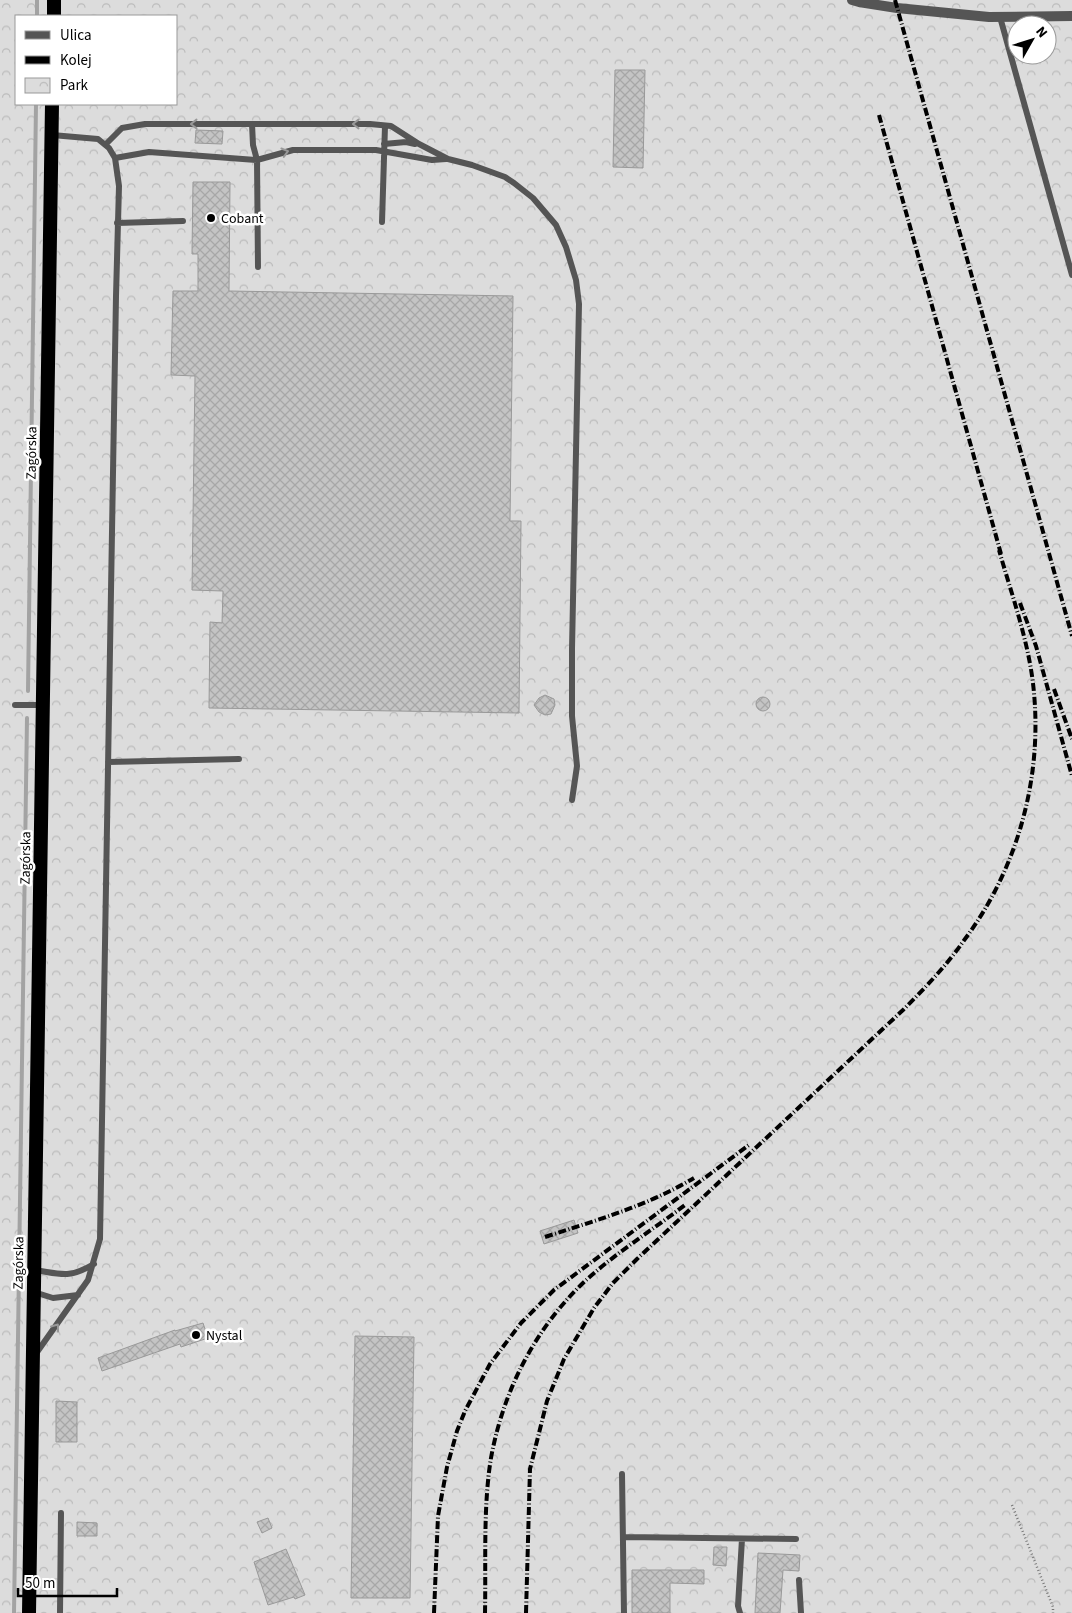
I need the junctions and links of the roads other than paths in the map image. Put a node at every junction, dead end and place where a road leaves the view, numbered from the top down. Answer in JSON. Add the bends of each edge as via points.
{"nodes":[{"id":1,"x":54,"y":0,"type":"edge"},
{"id":2,"x":852,"y":0,"type":"edge"},
{"id":3,"x":922,"y":0,"type":"edge"},
{"id":4,"x":925,"y":10,"type":"junction"},
{"id":5,"x":54,"y":15,"type":"edge"},
{"id":6,"x":1072,"y":16,"type":"edge"},
{"id":7,"x":1000,"y":17,"type":"junction"},
{"id":8,"x":52,"y":105,"type":"edge"},
{"id":9,"x":252,"y":124,"type":"junction"},
{"id":10,"x":384,"y":126,"type":"junction"},
{"id":11,"x":52,"y":134,"type":"junction"},
{"id":12,"x":106,"y":144,"type":"junction"},
{"id":13,"x":419,"y":144,"type":"junction"},
{"id":14,"x":384,"y":147,"type":"junction"},
{"id":15,"x":115,"y":158,"type":"junction"},
{"id":16,"x":448,"y":159,"type":"junction"},
{"id":17,"x":257,"y":160,"type":"junction"},
{"id":18,"x":183,"y":221,"type":"dead end"},
{"id":19,"x":117,"y":222,"type":"junction"},
{"id":20,"x":382,"y":222,"type":"dead end"},
{"id":21,"x":258,"y":267,"type":"dead end"},
{"id":22,"x":1072,"y":275,"type":"edge"},
{"id":23,"x":15,"y":705,"type":"dead end"},
{"id":24,"x":43,"y":705,"type":"junction"},
{"id":25,"x":239,"y":759,"type":"dead end"},
{"id":26,"x":108,"y":762,"type":"junction"},
{"id":27,"x":572,"y":800,"type":"dead end"},
{"id":28,"x":94,"y":1264,"type":"junction"},
{"id":29,"x":34,"y":1270,"type":"junction"},
{"id":30,"x":34,"y":1292,"type":"junction"},
{"id":31,"x":78,"y":1295,"type":"junction"},
{"id":32,"x":33,"y":1359,"type":"junction"},
{"id":33,"x":622,"y":1474,"type":"dead end"},
{"id":34,"x":61,"y":1513,"type":"dead end"},
{"id":35,"x":624,"y":1537,"type":"junction"},
{"id":36,"x":742,"y":1539,"type":"junction"},
{"id":37,"x":796,"y":1539,"type":"dead end"},
{"id":38,"x":798,"y":1580,"type":"dead end"},
{"id":39,"x":29,"y":1613,"type":"edge"},
{"id":40,"x":60,"y":1613,"type":"edge"},
{"id":41,"x":624,"y":1613,"type":"edge"},
{"id":42,"x":740,"y":1613,"type":"edge"},
{"id":43,"x":801,"y":1613,"type":"edge"}],
"edges":[{"from":1,"to":5,"type":"highway"},
{"from":2,"to":4,"type":"street"},
{"from":3,"to":4,"type":"street"},
{"from":4,"to":7,"type":"street"},
{"from":6,"to":7,"type":"street"},
{"from":7,"to":22,"type":"lane"},
{"from":8,"to":11,"type":"highway","name":"Zagórska"},
{"from":10,"to":9,"type":"lane","one_way":true},
{"from":9,"to":12,"type":"lane","one_way":true,"via":[[145,124],[122,128]]},
{"from":9,"to":17,"type":"lane"},
{"from":10,"to":13,"type":"lane","via":[[391,126]]},
{"from":10,"to":14,"type":"lane"},
{"from":11,"to":12,"type":"lane","via":[[96,138]]},
{"from":11,"to":24,"type":"highway","name":"Zagórska"},
{"from":12,"to":15,"type":"lane"},
{"from":13,"to":14,"type":"lane","via":[[406,142]]},
{"from":13,"to":16,"type":"lane"},
{"from":14,"to":16,"type":"lane","via":[[432,160]]},
{"from":17,"to":14,"type":"lane","one_way":true,"via":[[293,150]]},
{"from":14,"to":20,"type":"lane"},
{"from":15,"to":17,"type":"lane","via":[[149,152]]},
{"from":15,"to":19,"type":"lane","via":[[119,186]]},
{"from":16,"to":27,"type":"lane","via":[[505,177],[533,198],[556,225],[576,280],[579,316],[572,716],[577,766]]},
{"from":17,"to":21,"type":"lane"},
{"from":18,"to":19,"type":"lane"},
{"from":19,"to":26,"type":"lane"},
{"from":23,"to":24,"type":"lane"},
{"from":24,"to":29,"type":"highway","name":"Zagórska"},
{"from":25,"to":26,"type":"lane"},
{"from":26,"to":28,"type":"lane","via":[[100,1239]]},
{"from":28,"to":29,"type":"lane","via":[[81,1272],[63,1275]]},
{"from":28,"to":31,"type":"lane"},
{"from":29,"to":30,"type":"highway","name":"Zagórska"},
{"from":30,"to":31,"type":"lane","via":[[53,1298]]},
{"from":30,"to":32,"type":"highway","name":"Zagórska"},
{"from":32,"to":31,"type":"lane","one_way":true},
{"from":32,"to":39,"type":"highway","name":"Zagórska"},
{"from":33,"to":35,"type":"lane"},
{"from":34,"to":40,"type":"lane"},
{"from":35,"to":36,"type":"lane"},
{"from":35,"to":41,"type":"lane"},
{"from":36,"to":37,"type":"lane"},
{"from":36,"to":42,"type":"lane"},
{"from":38,"to":43,"type":"lane"}]}
